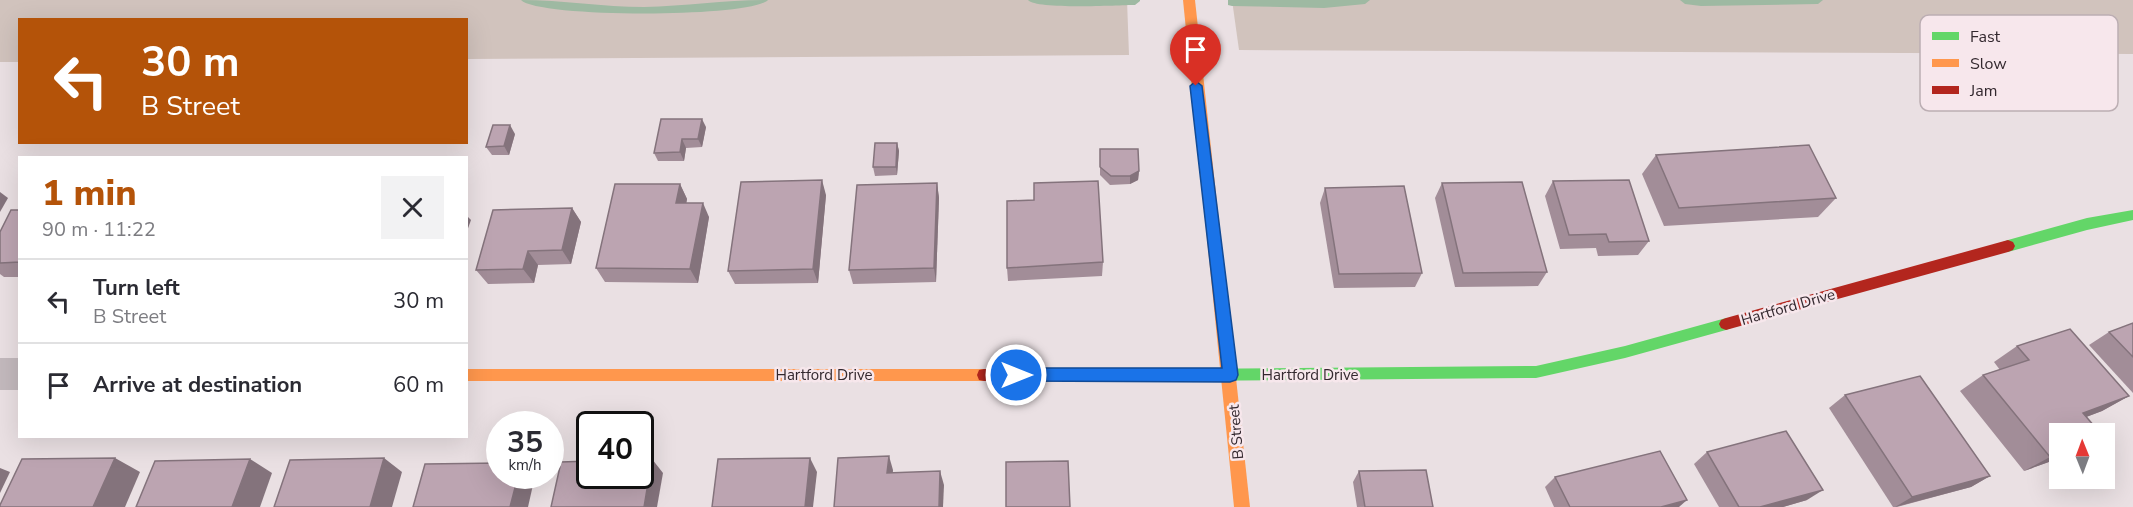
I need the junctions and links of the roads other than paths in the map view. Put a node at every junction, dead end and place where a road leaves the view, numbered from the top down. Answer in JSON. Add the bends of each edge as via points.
{"nodes":[{"id":1,"x":1189,"y":0,"type":"edge"},
{"id":2,"x":2133,"y":216,"type":"edge"},
{"id":3,"x":0,"y":374,"type":"edge"},
{"id":4,"x":18,"y":374,"type":"edge"},
{"id":5,"x":468,"y":375,"type":"edge"},
{"id":6,"x":1230,"y":375,"type":"junction"},
{"id":7,"x":1242,"y":507,"type":"edge"}],
"edges":[{"from":1,"to":6,"type":"street","name":"B Street"},
{"from":2,"to":6,"type":"street","name":"Hartford Drive","via":[[2087,224],[1625,352],[1536,372]]},
{"from":3,"to":4,"type":"street"},
{"from":5,"to":6,"type":"street","name":"Hartford Drive"},
{"from":6,"to":7,"type":"street","name":"B Street"}]}
